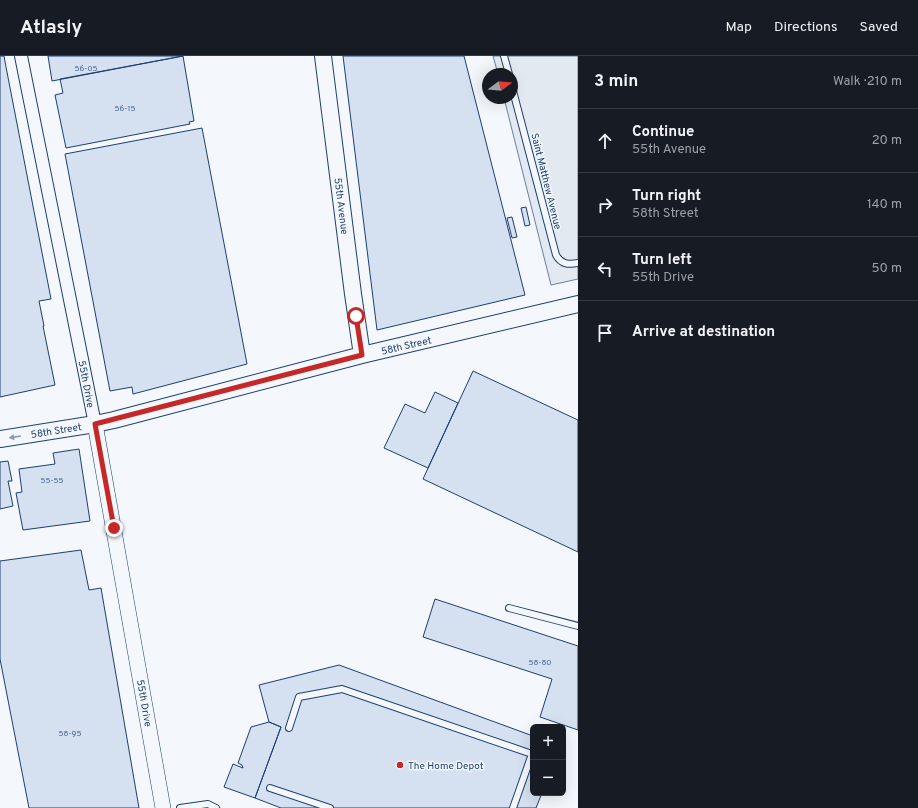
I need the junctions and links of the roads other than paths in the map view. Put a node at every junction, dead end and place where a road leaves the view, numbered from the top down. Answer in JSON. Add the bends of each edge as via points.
{"nodes":[{"id":1,"x":21,"y":56,"type":"edge"},
{"id":2,"x":324,"y":56,"type":"edge"},
{"id":3,"x":504,"y":56,"type":"edge"},
{"id":4,"x":507,"y":68,"type":"edge"},
{"id":5,"x":516,"y":104,"type":"edge"},
{"id":6,"x":578,"y":263,"type":"edge"},
{"id":7,"x":578,"y":304,"type":"edge"},
{"id":8,"x":362,"y":355,"type":"junction"},
{"id":9,"x":95,"y":424,"type":"junction"},
{"id":10,"x":0,"y":439,"type":"edge"},
{"id":11,"x":509,"y":608,"type":"dead end"},
{"id":12,"x":578,"y":626,"type":"edge"},
{"id":13,"x":288,"y":728,"type":"dead end"},
{"id":14,"x":270,"y":788,"type":"dead end"},
{"id":15,"x":163,"y":808,"type":"edge"},
{"id":16,"x":180,"y":808,"type":"edge"},
{"id":17,"x":216,"y":808,"type":"edge"},
{"id":18,"x":330,"y":808,"type":"edge"},
{"id":19,"x":513,"y":808,"type":"edge"}],
"edges":[{"from":1,"to":9,"type":"street","name":"55th Drive"},
{"from":2,"to":8,"type":"main road","name":"55th Avenue"},
{"from":3,"to":4,"type":"lane"},
{"from":5,"to":6,"type":"lane","name":"Saint Matthew Avenue","via":[[556,255],[565,264]]},
{"from":7,"to":8,"type":"main road","name":"58th Street"},
{"from":8,"to":9,"type":"main road","name":"58th Street"},
{"from":9,"to":10,"type":"main road","name":"58th Street","one_way":true},
{"from":9,"to":15,"type":"street","name":"55th Drive"},
{"from":11,"to":12,"type":"lane"},
{"from":13,"to":19,"type":"lane","via":[[299,697],[342,689],[532,754]]},
{"from":14,"to":18,"type":"lane"},
{"from":16,"to":17,"type":"lane","via":[[208,804]]}]}
